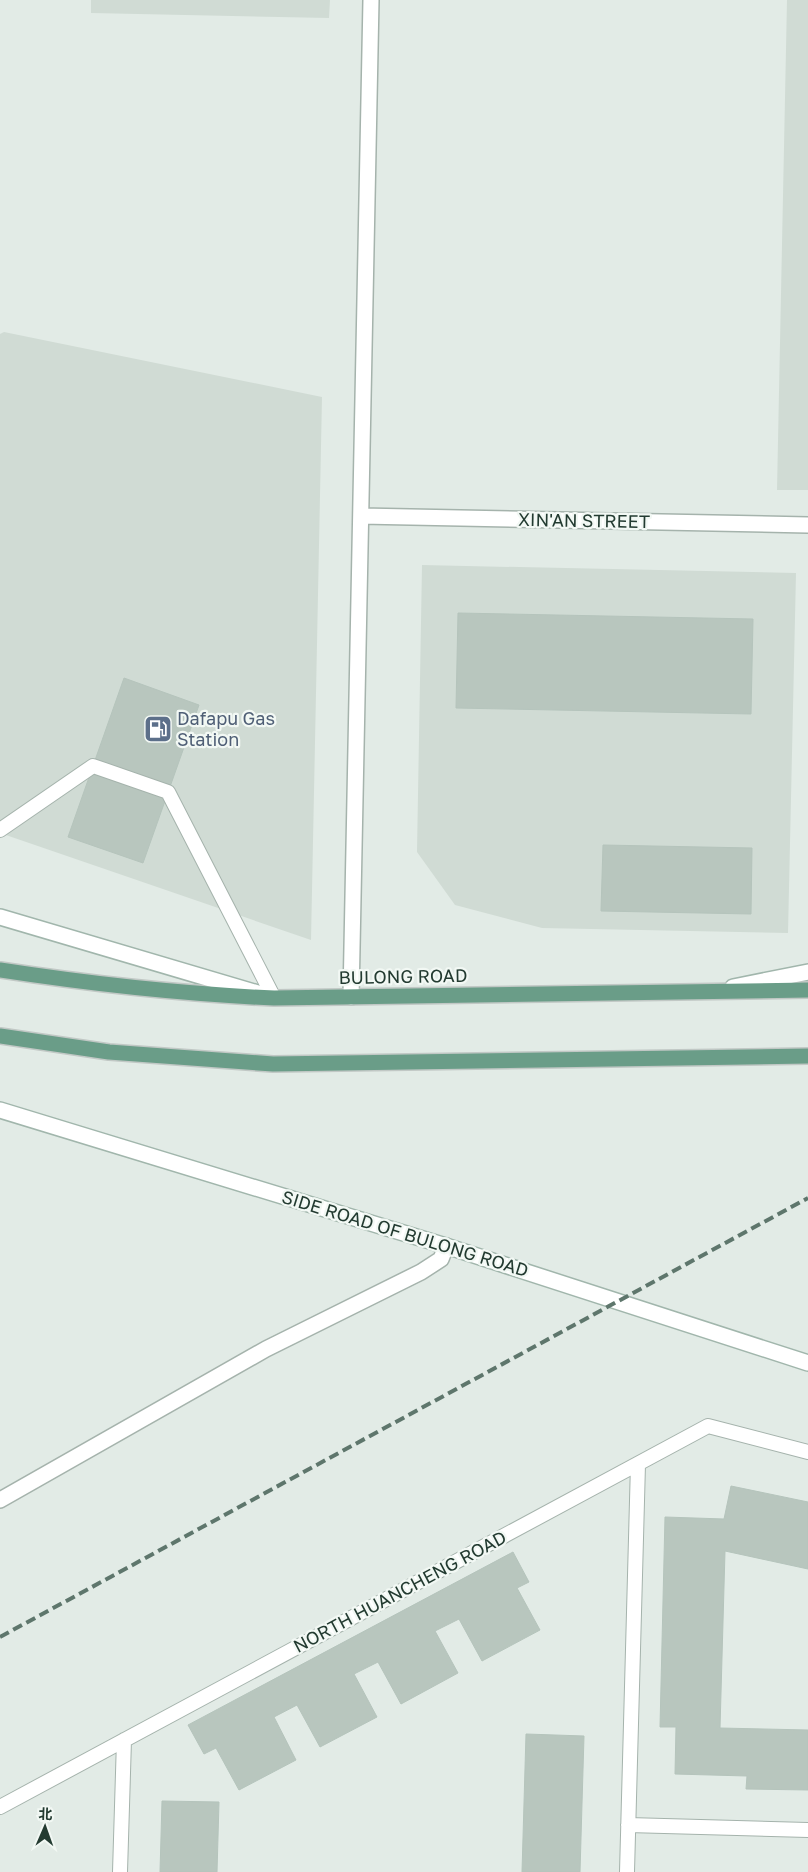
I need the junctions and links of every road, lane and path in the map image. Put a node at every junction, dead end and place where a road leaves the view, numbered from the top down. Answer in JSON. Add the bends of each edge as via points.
{"nodes":[{"id":1,"x":371,"y":0,"type":"edge"},
{"id":2,"x":361,"y":516,"type":"junction"},
{"id":3,"x":808,"y":525,"type":"edge"},
{"id":4,"x":0,"y":830,"type":"edge"},
{"id":5,"x":0,"y":917,"type":"edge"},
{"id":6,"x":0,"y":970,"type":"edge"},
{"id":7,"x":808,"y":972,"type":"edge"},
{"id":8,"x":808,"y":990,"type":"edge"},
{"id":9,"x":711,"y":992,"type":"junction"},
{"id":10,"x":351,"y":997,"type":"junction"},
{"id":11,"x":274,"y":998,"type":"junction"},
{"id":12,"x":0,"y":1036,"type":"edge"},
{"id":13,"x":808,"y":1056,"type":"edge"},
{"id":14,"x":0,"y":1110,"type":"edge"},
{"id":15,"x":446,"y":1246,"type":"junction"},
{"id":16,"x":808,"y":1363,"type":"edge"},
{"id":17,"x":808,"y":1452,"type":"edge"},
{"id":18,"x":638,"y":1464,"type":"junction"},
{"id":19,"x":0,"y":1500,"type":"edge"},
{"id":20,"x":124,"y":1740,"type":"junction"},
{"id":21,"x":0,"y":1807,"type":"edge"},
{"id":22,"x":628,"y":1825,"type":"junction"},
{"id":23,"x":808,"y":1830,"type":"edge"},
{"id":24,"x":120,"y":1872,"type":"edge"},
{"id":25,"x":626,"y":1872,"type":"edge"}],
"edges":[{"from":1,"to":2,"type":"street"},
{"from":2,"to":3,"type":"street","name":"XIN'AN STREET"},
{"from":2,"to":10,"type":"street"},
{"from":4,"to":11,"type":"lane","via":[[93,766],[168,792]]},
{"from":5,"to":11,"type":"street"},
{"from":6,"to":11,"type":"main road","name":"BULONG ROAD","via":[[131,988]]},
{"from":7,"to":9,"type":"street"},
{"from":8,"to":9,"type":"main road","name":"BULONG ROAD"},
{"from":9,"to":10,"type":"main road","name":"BULONG ROAD"},
{"from":10,"to":11,"type":"main road","name":"BULONG ROAD"},
{"from":12,"to":13,"type":"main road","via":[[109,1052],[273,1064]]},
{"from":14,"to":15,"type":"street","name":"SIDE ROAD OF BULONG ROAD"},
{"from":15,"to":16,"type":"street","name":"SIDE ROAD OF BULONG ROAD"},
{"from":15,"to":19,"type":"street","via":[[441,1259],[421,1272],[266,1349]]},
{"from":17,"to":18,"type":"lane","name":"NORTH HUANCHENG ROAD","via":[[708,1426]]},
{"from":18,"to":20,"type":"lane","name":"NORTH HUANCHENG ROAD"},
{"from":18,"to":22,"type":"lane"},
{"from":20,"to":21,"type":"lane","name":"NORTH HUANCHENG ROAD"},
{"from":20,"to":24,"type":"lane"},
{"from":22,"to":23,"type":"lane"},
{"from":22,"to":25,"type":"lane"}]}
